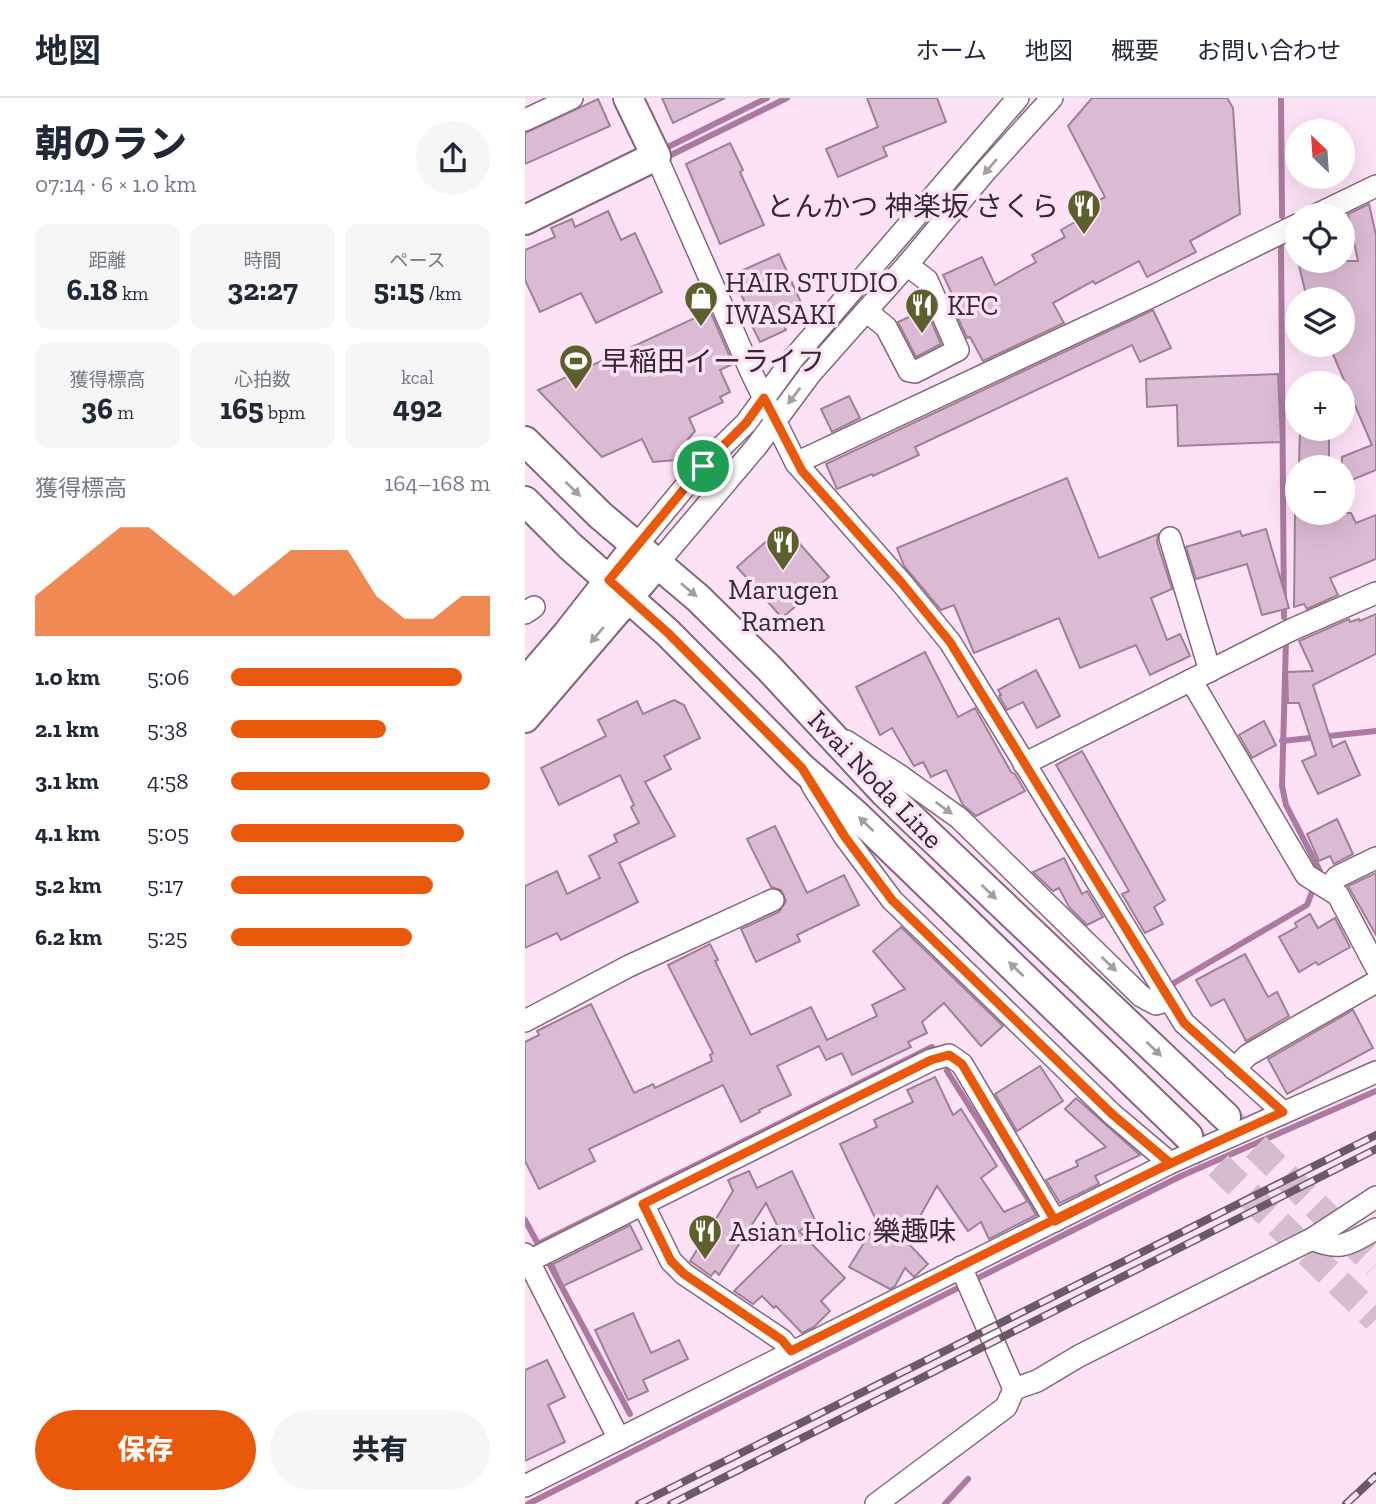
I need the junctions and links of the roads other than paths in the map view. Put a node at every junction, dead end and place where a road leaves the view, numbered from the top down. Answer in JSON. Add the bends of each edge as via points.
{"nodes":[{"id":1,"x":572,"y":98,"type":"edge"},
{"id":2,"x":628,"y":98,"type":"edge"},
{"id":3,"x":1018,"y":98,"type":"edge"},
{"id":4,"x":1052,"y":98,"type":"edge"},
{"id":5,"x":525,"y":120,"type":"edge"},
{"id":6,"x":991,"y":128,"type":"junction"},
{"id":7,"x":1009,"y":144,"type":"junction"},
{"id":8,"x":656,"y":156,"type":"junction"},
{"id":9,"x":1376,"y":186,"type":"edge"},
{"id":10,"x":1341,"y":203,"type":"edge"},
{"id":11,"x":525,"y":220,"type":"edge"},
{"id":12,"x":1285,"y":231,"type":"edge"},
{"id":13,"x":908,"y":265,"type":"junction"},
{"id":14,"x":866,"y":310,"type":"junction"},
{"id":15,"x":764,"y":398,"type":"junction"},
{"id":16,"x":775,"y":421,"type":"junction"},
{"id":17,"x":525,"y":441,"type":"edge"},
{"id":18,"x":796,"y":463,"type":"junction"},
{"id":19,"x":525,"y":501,"type":"edge"},
{"id":20,"x":1170,"y":538,"type":"dead end"},
{"id":21,"x":647,"y":555,"type":"junction"},
{"id":22,"x":619,"y":589,"type":"junction"},
{"id":23,"x":1376,"y":593,"type":"edge"},
{"id":24,"x":1201,"y":676,"type":"junction"},
{"id":25,"x":525,"y":682,"type":"edge"},
{"id":26,"x":525,"y":718,"type":"edge"},
{"id":27,"x":826,"y":729,"type":"junction"},
{"id":28,"x":1024,"y":764,"type":"junction"},
{"id":29,"x":802,"y":768,"type":"junction"},
{"id":30,"x":1376,"y":858,"type":"edge"},
{"id":31,"x":1326,"y":883,"type":"junction"},
{"id":32,"x":773,"y":900,"type":"dead end"},
{"id":33,"x":1376,"y":967,"type":"edge"},
{"id":34,"x":1376,"y":982,"type":"edge"},
{"id":35,"x":1170,"y":1000,"type":"junction"},
{"id":36,"x":525,"y":1021,"type":"edge"},
{"id":37,"x":1234,"y":1069,"type":"junction"},
{"id":38,"x":1376,"y":1072,"type":"edge"},
{"id":39,"x":1283,"y":1112,"type":"junction"},
{"id":40,"x":1226,"y":1117,"type":"tunnel mouth"},
{"id":41,"x":1188,"y":1136,"type":"tunnel mouth"},
{"id":42,"x":1170,"y":1163,"type":"junction"},
{"id":43,"x":1376,"y":1197,"type":"edge"},
{"id":44,"x":643,"y":1204,"type":"junction"},
{"id":45,"x":1055,"y":1221,"type":"junction"},
{"id":46,"x":1376,"y":1229,"type":"edge"},
{"id":47,"x":1312,"y":1239,"type":"junction"},
{"id":48,"x":526,"y":1260,"type":"edge"},
{"id":49,"x":965,"y":1277,"type":"junction"},
{"id":50,"x":791,"y":1351,"type":"junction"},
{"id":51,"x":1014,"y":1389,"type":"junction"},
{"id":52,"x":619,"y":1439,"type":"junction"},
{"id":53,"x":525,"y":1486,"type":"edge"},
{"id":54,"x":876,"y":1504,"type":"edge"}],
"edges":[{"from":1,"to":5,"type":"street"},
{"from":2,"to":8,"type":"main road"},
{"from":3,"to":6,"type":"street"},
{"from":4,"to":7,"type":"street"},
{"from":6,"to":7,"type":"street"},
{"from":6,"to":15,"type":"street"},
{"from":7,"to":13,"type":"street","one_way":true},
{"from":8,"to":11,"type":"main road"},
{"from":8,"to":15,"type":"street"},
{"from":9,"to":10,"type":"street"},
{"from":12,"to":18,"type":"street"},
{"from":13,"to":14,"type":"street"},
{"from":13,"to":14,"type":"street","via":[[927,280],[958,349],[909,371],[886,327]]},
{"from":14,"to":16,"type":"street","one_way":true},
{"from":15,"to":16,"type":"street"},
{"from":15,"to":21,"type":"street","via":[[703,466]]},
{"from":16,"to":18,"type":"street"},
{"from":16,"to":21,"type":"street"},
{"from":17,"to":21,"type":"main road","name":"Iwai Noda Line","one_way":true},
{"from":18,"to":28,"type":"street","via":[[939,628]]},
{"from":19,"to":22,"type":"main road","name":"Iwai Noda Line"},
{"from":20,"to":24,"type":"street"},
{"from":21,"to":22,"type":"main road"},
{"from":21,"to":27,"type":"main road","name":"Iwai Noda Line","one_way":true,"via":[[698,598]]},
{"from":22,"to":25,"type":"main road"},
{"from":22,"to":26,"type":"main road","one_way":true},
{"from":22,"to":29,"type":"main road","name":"Iwai Noda Line"},
{"from":23,"to":24,"type":"street"},
{"from":24,"to":28,"type":"street"},
{"from":24,"to":31,"type":"street","via":[[1306,875]]},
{"from":27,"to":35,"type":"street","one_way":true,"via":[[959,818],[1142,996],[1156,1004]]},
{"from":27,"to":40,"type":"main road","name":"Iwai Noda Line","one_way":true,"via":[[885,793]]},
{"from":28,"to":35,"type":"street"},
{"from":41,"to":29,"type":"main road","name":"Iwai Noda Line","one_way":true},
{"from":29,"to":42,"type":"street","via":[[892,900],[1112,1114]]},
{"from":30,"to":31,"type":"street"},
{"from":31,"to":33,"type":"street","via":[[1338,895]]},
{"from":32,"to":36,"type":"street","via":[[629,966]]},
{"from":34,"to":37,"type":"street","via":[[1248,1055]]},
{"from":35,"to":37,"type":"street","via":[[1184,1023]]},
{"from":37,"to":39,"type":"street"},
{"from":38,"to":39,"type":"street"},
{"from":39,"to":42,"type":"street"},
{"from":42,"to":45,"type":"street"},
{"from":43,"to":47,"type":"street"},
{"from":44,"to":45,"type":"street","via":[[949,1055],[962,1064]]},
{"from":44,"to":48,"type":"street"},
{"from":44,"to":50,"type":"street","via":[[671,1261],[684,1274],[782,1340]]},
{"from":45,"to":49,"type":"street"},
{"from":46,"to":47,"type":"street","via":[[1345,1246]]},
{"from":47,"to":51,"type":"street"},
{"from":48,"to":52,"type":"street"},
{"from":49,"to":50,"type":"street"},
{"from":49,"to":51,"type":"street"},
{"from":50,"to":52,"type":"street"},
{"from":51,"to":54,"type":"street","via":[[1006,1407]]},
{"from":52,"to":53,"type":"street"}]}
